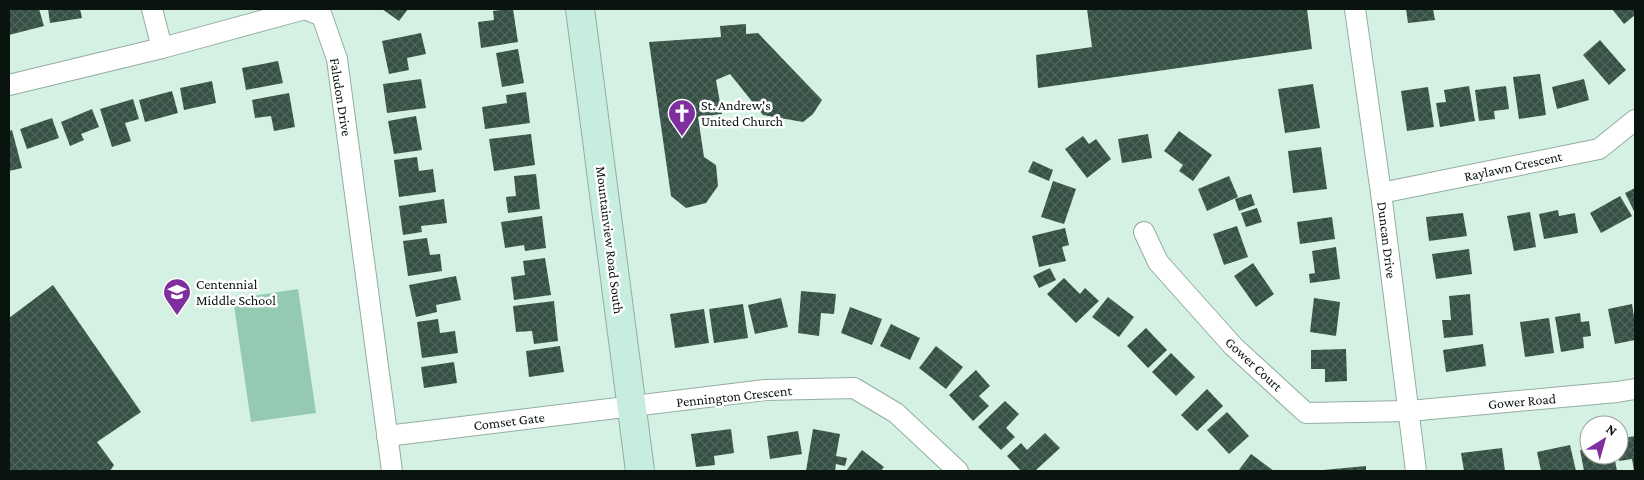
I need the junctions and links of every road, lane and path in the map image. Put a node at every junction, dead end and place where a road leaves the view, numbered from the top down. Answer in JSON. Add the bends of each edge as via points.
{"nodes":[{"id":1,"x":152,"y":9,"type":"edge"},
{"id":2,"x":580,"y":9,"type":"edge"},
{"id":3,"x":1354,"y":9,"type":"edge"},
{"id":4,"x":162,"y":48,"type":"junction"},
{"id":5,"x":9,"y":85,"type":"edge"},
{"id":6,"x":1635,"y":120,"type":"edge"},
{"id":7,"x":1381,"y":193,"type":"junction"},
{"id":8,"x":1144,"y":232,"type":"dead end"},
{"id":9,"x":1635,"y":389,"type":"edge"},
{"id":10,"x":631,"y":407,"type":"junction"},
{"id":11,"x":1409,"y":411,"type":"junction"},
{"id":12,"x":387,"y":436,"type":"junction"},
{"id":13,"x":392,"y":471,"type":"edge"},
{"id":14,"x":640,"y":471,"type":"edge"},
{"id":15,"x":958,"y":471,"type":"edge"},
{"id":16,"x":1416,"y":471,"type":"edge"}],
"edges":[{"from":1,"to":4,"type":"street"},
{"from":2,"to":10,"type":"main road","name":"Mountainview Road South"},
{"from":3,"to":7,"type":"street","name":"Duncan Drive"},
{"from":4,"to":5,"type":"street","name":"Faludon Drive"},
{"from":4,"to":12,"type":"street","name":"Faludon Drive","via":[[306,9],[322,16],[337,58]]},
{"from":6,"to":7,"type":"street","name":"Raylawn Crescent","via":[[1599,149]]},
{"from":7,"to":11,"type":"street","name":"Duncan Drive"},
{"from":8,"to":11,"type":"street","name":"Gower Court","via":[[1158,262],[1220,332],[1306,413]]},
{"from":9,"to":11,"type":"street","name":"Gower Road"},
{"from":10,"to":12,"type":"street","name":"Comset Gate"},
{"from":10,"to":14,"type":"main road","name":"Mountainview Road South"},
{"from":10,"to":15,"type":"street","name":"Pennington Crescent","via":[[765,390],[854,388],[896,413]]},
{"from":11,"to":16,"type":"street","name":"Duncan Drive"},
{"from":12,"to":13,"type":"street","name":"Faludon Drive"}]}
